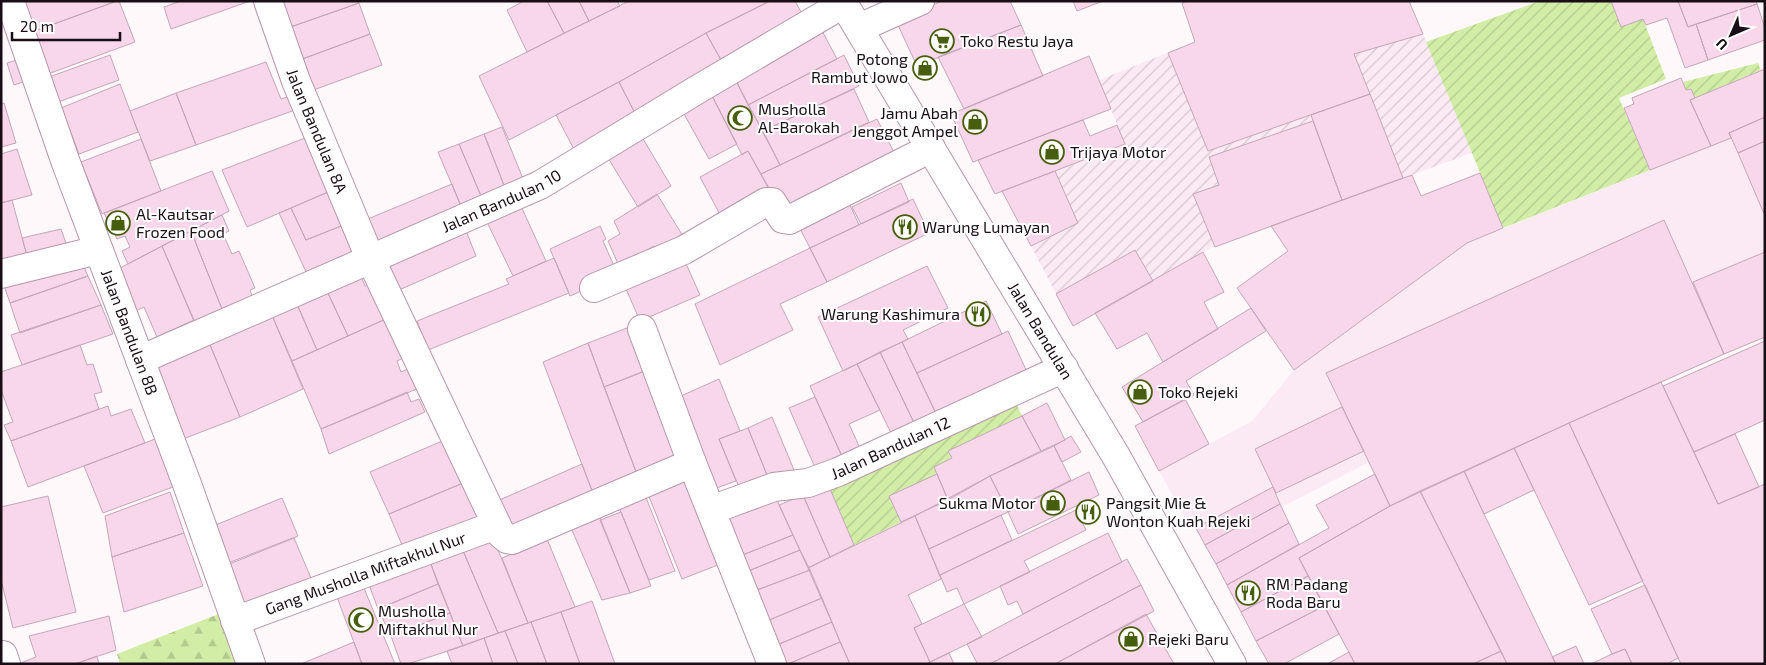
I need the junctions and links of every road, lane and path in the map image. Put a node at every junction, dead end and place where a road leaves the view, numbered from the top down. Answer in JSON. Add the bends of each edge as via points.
{"nodes":[{"id":1,"x":10,"y":1,"type":"edge"},
{"id":2,"x":268,"y":1,"type":"edge"},
{"id":3,"x":920,"y":1,"type":"edge"},
{"id":4,"x":842,"y":3,"type":"edge"},
{"id":5,"x":859,"y":28,"type":"junction"},
{"id":6,"x":931,"y":148,"type":"junction"},
{"id":7,"x":98,"y":250,"type":"junction"},
{"id":8,"x":370,"y":258,"type":"junction"},
{"id":9,"x":1,"y":274,"type":"edge"},
{"id":10,"x":594,"y":288,"type":"dead end"},
{"id":11,"x":642,"y":329,"type":"dead end"},
{"id":12,"x":140,"y":360,"type":"junction"},
{"id":13,"x":1064,"y":368,"type":"junction"},
{"id":14,"x":692,"y":463,"type":"junction"},
{"id":15,"x":711,"y":510,"type":"junction"},
{"id":16,"x":496,"y":525,"type":"junction"},
{"id":17,"x":235,"y":621,"type":"junction"},
{"id":18,"x":251,"y":664,"type":"edge"},
{"id":19,"x":772,"y":664,"type":"edge"},
{"id":20,"x":1232,"y":664,"type":"edge"}],
"edges":[{"from":1,"to":7,"type":"street","name":"Jalan Bandulan 8B"},
{"from":2,"to":8,"type":"street","name":"Jalan Bandulan 8A","via":[[296,81]]},
{"from":3,"to":5,"type":"street"},
{"from":4,"to":5,"type":"street","name":"Jalan Bandulan"},
{"from":4,"to":8,"type":"street","name":"Jalan Bandulan 10","via":[[540,185]]},
{"from":5,"to":6,"type":"street","name":"Jalan Bandulan"},
{"from":6,"to":10,"type":"street","via":[[789,220],[783,219],[772,202],[766,202],[684,250]]},
{"from":6,"to":13,"type":"street","name":"Jalan Bandulan"},
{"from":7,"to":9,"type":"street"},
{"from":7,"to":12,"type":"street","name":"Jalan Bandulan 8B"},
{"from":8,"to":12,"type":"street","name":"Jalan Bandulan 10"},
{"from":8,"to":16,"type":"street","name":"Jalan Bandulan 8A"},
{"from":11,"to":14,"type":"street"},
{"from":12,"to":17,"type":"street","name":"Jalan Bandulan 8B"},
{"from":13,"to":15,"type":"street","name":"Jalan Bandulan 12","via":[[838,472],[808,483],[774,487]]},
{"from":13,"to":20,"type":"street","name":"Jalan Bandulan"},
{"from":14,"to":15,"type":"street"},
{"from":14,"to":16,"type":"street","via":[[512,540],[504,537]]},
{"from":15,"to":19,"type":"street"},
{"from":16,"to":17,"type":"street","name":"Gang Musholla Miftakhul Nur"},
{"from":17,"to":18,"type":"street","name":"Jalan Bandulan 8B"}]}
